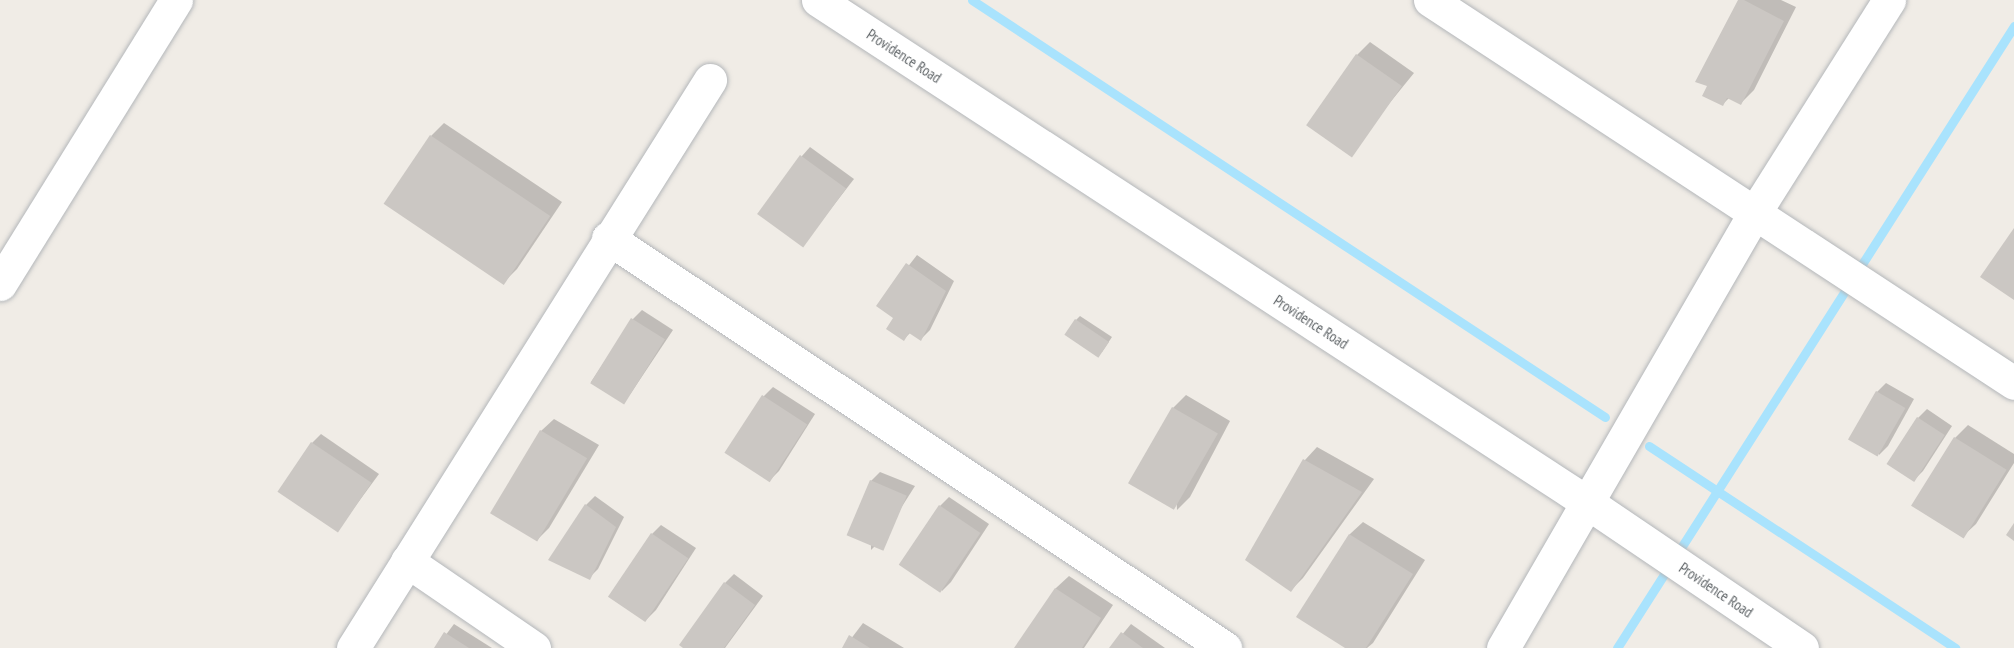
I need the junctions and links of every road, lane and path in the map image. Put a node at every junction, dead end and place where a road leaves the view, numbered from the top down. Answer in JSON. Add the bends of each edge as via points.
{"nodes":[{"id":1,"x":176,"y":0,"type":"edge"},
{"id":2,"x":818,"y":0,"type":"edge"},
{"id":3,"x":1430,"y":0,"type":"edge"},
{"id":4,"x":1889,"y":0,"type":"edge"},
{"id":5,"x":710,"y":80,"type":"dead end"},
{"id":6,"x":1755,"y":212,"type":"junction"},
{"id":7,"x":608,"y":238,"type":"junction"},
{"id":8,"x":0,"y":284,"type":"edge"},
{"id":9,"x":2014,"y":383,"type":"edge"},
{"id":10,"x":1585,"y":501,"type":"junction"},
{"id":11,"x":407,"y":561,"type":"junction"},
{"id":12,"x":353,"y":648,"type":"edge"},
{"id":13,"x":534,"y":648,"type":"edge"},
{"id":14,"x":1225,"y":648,"type":"edge"},
{"id":15,"x":1503,"y":648,"type":"edge"},
{"id":16,"x":1802,"y":648,"type":"edge"}],
"edges":[{"from":1,"to":8,"type":"street"},
{"from":2,"to":10,"type":"street","name":"Providence Road"},
{"from":3,"to":6,"type":"street"},
{"from":4,"to":6,"type":"street"},
{"from":5,"to":7,"type":"street"},
{"from":6,"to":9,"type":"street"},
{"from":6,"to":10,"type":"street"},
{"from":7,"to":11,"type":"street"},
{"from":7,"to":14,"type":"street"},
{"from":10,"to":15,"type":"street"},
{"from":10,"to":16,"type":"street","name":"Providence Road"},
{"from":11,"to":12,"type":"street"},
{"from":11,"to":13,"type":"street"}]}
